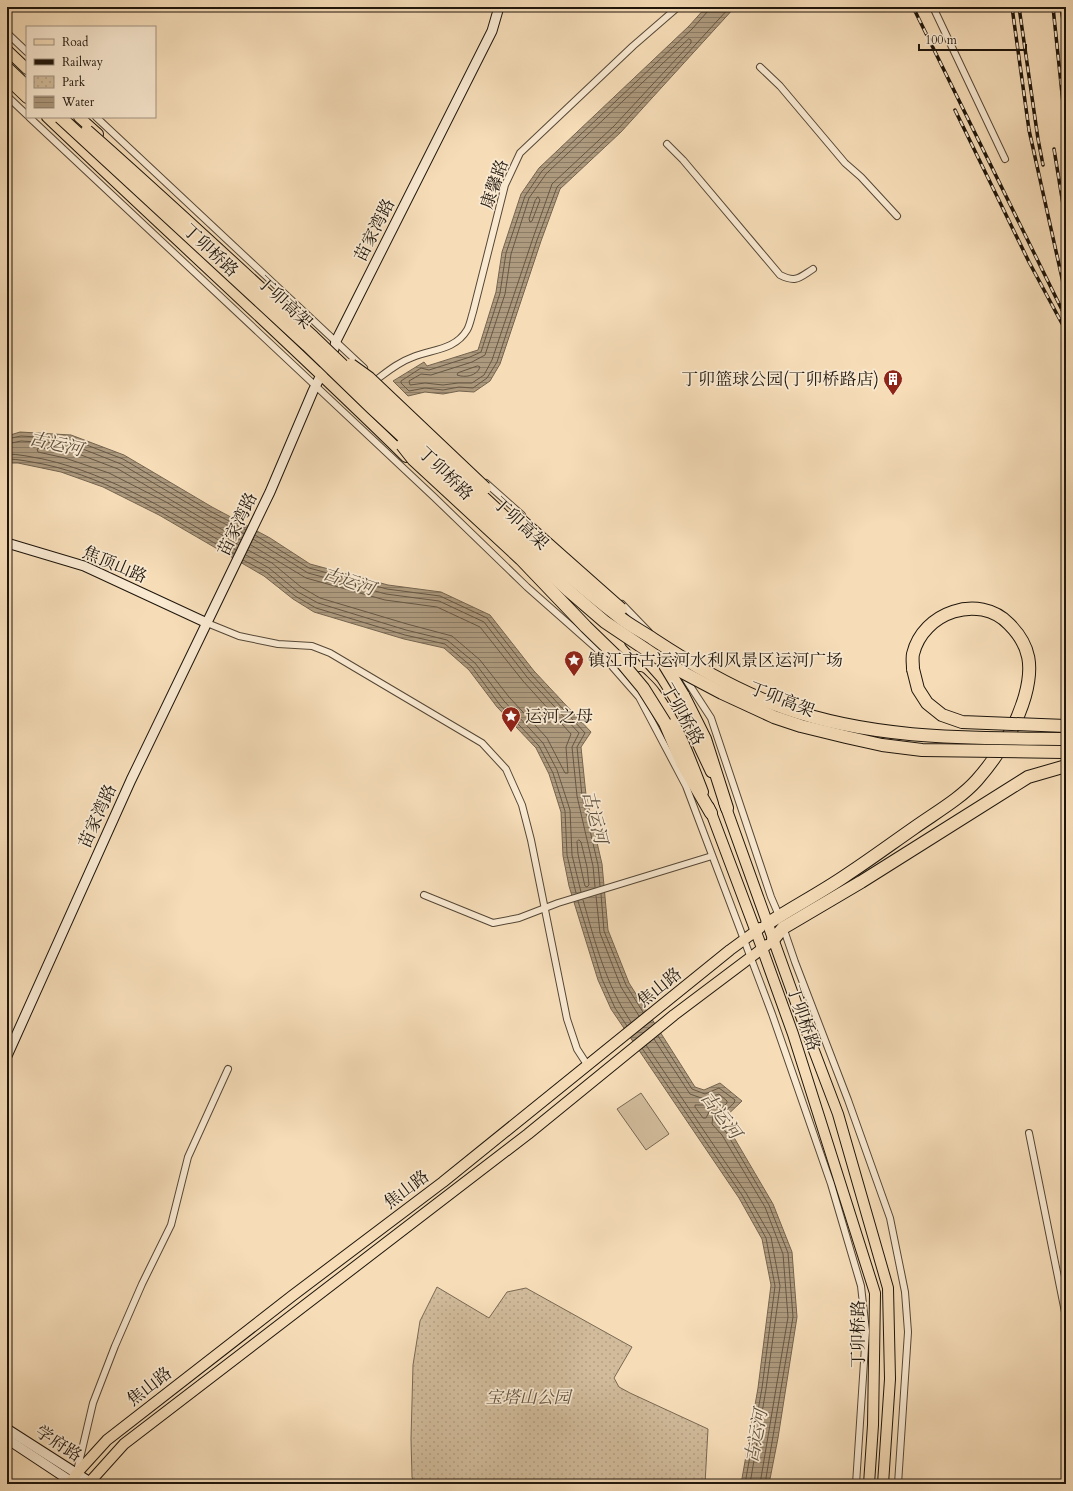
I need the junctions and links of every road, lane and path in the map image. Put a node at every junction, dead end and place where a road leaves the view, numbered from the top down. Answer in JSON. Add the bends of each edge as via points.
{"nodes":[{"id":1,"x":499,"y":7,"type":"edge"},
{"id":2,"x":678,"y":7,"type":"edge"},
{"id":3,"x":932,"y":7,"type":"edge"},
{"id":4,"x":7,"y":33,"type":"edge"},
{"id":5,"x":7,"y":50,"type":"edge"},
{"id":6,"x":26,"y":51,"type":"edge"},
{"id":7,"x":7,"y":60,"type":"edge"},
{"id":8,"x":760,"y":67,"type":"dead end"},
{"id":9,"x":7,"y":68,"type":"edge"},
{"id":10,"x":26,"y":68,"type":"edge"},
{"id":11,"x":26,"y":77,"type":"edge"},
{"id":12,"x":7,"y":79,"type":"edge"},
{"id":13,"x":26,"y":86,"type":"edge"},
{"id":14,"x":7,"y":96,"type":"edge"},
{"id":15,"x":26,"y":97,"type":"edge"},
{"id":16,"x":26,"y":114,"type":"edge"},
{"id":17,"x":30,"y":118,"type":"edge"},
{"id":18,"x":48,"y":118,"type":"edge"},
{"id":19,"x":61,"y":118,"type":"edge"},
{"id":20,"x":72,"y":118,"type":"edge"},
{"id":21,"x":80,"y":118,"type":"edge"},
{"id":22,"x":97,"y":118,"type":"edge"},
{"id":23,"x":667,"y":144,"type":"dead end"},
{"id":24,"x":1005,"y":159,"type":"dead end"},
{"id":25,"x":897,"y":216,"type":"dead end"},
{"id":26,"x":813,"y":269,"type":"dead end"},
{"id":27,"x":314,"y":338,"type":"junction"},
{"id":28,"x":335,"y":345,"type":"junction"},
{"id":29,"x":322,"y":374,"type":"junction"},
{"id":30,"x":376,"y":380,"type":"junction"},
{"id":31,"x":316,"y":386,"type":"junction"},
{"id":32,"x":372,"y":408,"type":"junction"},
{"id":33,"x":7,"y":543,"type":"edge"},
{"id":34,"x":572,"y":586,"type":"junction"},
{"id":35,"x":207,"y":623,"type":"junction"},
{"id":36,"x":1066,"y":726,"type":"edge"},
{"id":37,"x":1065,"y":739,"type":"edge"},
{"id":38,"x":1064,"y":752,"type":"edge"},
{"id":39,"x":1066,"y":766,"type":"edge"},
{"id":40,"x":727,"y":808,"type":"junction"},
{"id":41,"x":711,"y":813,"type":"junction"},
{"id":42,"x":712,"y":856,"type":"junction"},
{"id":43,"x":424,"y":895,"type":"dead end"},
{"id":44,"x":544,"y":909,"type":"junction"},
{"id":45,"x":780,"y":916,"type":"junction"},
{"id":46,"x":767,"y":924,"type":"junction"},
{"id":47,"x":783,"y":928,"type":"junction"},
{"id":48,"x":756,"y":931,"type":"junction"},
{"id":49,"x":744,"y":940,"type":"junction"},
{"id":50,"x":773,"y":940,"type":"junction"},
{"id":51,"x":762,"y":948,"type":"junction"},
{"id":52,"x":750,"y":957,"type":"junction"},
{"id":53,"x":7,"y":1056,"type":"edge"},
{"id":54,"x":588,"y":1066,"type":"junction"},
{"id":55,"x":228,"y":1069,"type":"dead end"},
{"id":56,"x":1029,"y":1132,"type":"dead end"},
{"id":57,"x":1066,"y":1317,"type":"edge"},
{"id":58,"x":7,"y":1429,"type":"edge"},
{"id":59,"x":7,"y":1438,"type":"edge"},
{"id":60,"x":73,"y":1481,"type":"edge"},
{"id":61,"x":90,"y":1483,"type":"edge"},
{"id":62,"x":856,"y":1484,"type":"edge"},
{"id":63,"x":869,"y":1484,"type":"edge"},
{"id":64,"x":883,"y":1484,"type":"edge"},
{"id":65,"x":898,"y":1484,"type":"edge"}],
"edges":[{"from":1,"to":28,"type":"street","name":"苗家湾路","via":[[492,31]]},
{"from":2,"to":30,"type":"street","name":"康馨路","via":[[520,153],[505,185],[467,330],[458,341],[444,349],[414,356]]},
{"from":3,"to":24,"type":"street"},
{"from":4,"to":6,"type":"street"},
{"from":5,"to":10,"type":"main road"},
{"from":7,"to":11,"type":"highway"},
{"from":8,"to":25,"type":"street","via":[[780,86],[845,163]]},
{"from":9,"to":13,"type":"highway"},
{"from":12,"to":15,"type":"main road"},
{"from":14,"to":16,"type":"street"},
{"from":17,"to":31,"type":"street"},
{"from":18,"to":29,"type":"main road","name":"丁卯桥路"},
{"from":19,"to":32,"type":"highway","name":"丁卯高架","bridge":true},
{"from":20,"to":27,"type":"highway","name":"丁卯高架","bridge":true},
{"from":21,"to":28,"type":"main road","name":"丁卯桥路","via":[[245,267],[305,326]]},
{"from":22,"to":28,"type":"street"},
{"from":23,"to":26,"type":"street","via":[[780,275],[789,280],[798,279]]},
{"from":27,"to":34,"type":"highway","name":"丁卯高架","bridge":true},
{"from":27,"to":40,"type":"highway","bridge":true,"via":[[369,378],[503,505],[634,621],[662,660],[705,738]]},
{"from":28,"to":29,"type":"street","name":"苗家湾路"},
{"from":28,"to":30,"type":"street"},
{"from":28,"to":40,"type":"main road","name":"丁卯桥路","via":[[626,638],[662,678],[681,708]]},
{"from":29,"to":31,"type":"street","name":"苗家湾路"},
{"from":29,"to":41,"type":"main road","name":"丁卯桥路","via":[[444,494],[611,644],[655,693],[686,749]]},
{"from":30,"to":45,"type":"street","via":[[450,451],[610,591],[661,644],[711,718],[771,897]]},
{"from":31,"to":35,"type":"street","name":"苗家湾路","via":[[270,492]]},
{"from":31,"to":42,"type":"street","via":[[527,587],[596,648],[639,697],[686,786]]},
{"from":32,"to":34,"type":"highway","name":"丁卯高架","bridge":true},
{"from":32,"to":41,"type":"highway","bridge":true,"via":[[413,459],[521,559],[618,658],[643,688],[665,723],[682,762]]},
{"from":33,"to":35,"type":"street","name":"焦顶山路","via":[[84,566]]},
{"from":34,"to":37,"type":"highway","name":"丁卯高架","bridge":true,"via":[[671,651],[735,686],[785,708],[886,732]]},
{"from":34,"to":38,"type":"highway","name":"丁卯高架","bridge":true,"via":[[605,622],[669,665],[774,717],[882,745],[922,750]]},
{"from":35,"to":44,"type":"street","via":[[239,636],[278,644],[312,646],[330,653],[482,743],[506,769],[522,805]]},
{"from":35,"to":53,"type":"street","name":"苗家湾路","via":[[131,780]]},
{"from":36,"to":45,"type":"highway","bridge":true,"via":[[962,722],[942,715],[927,703],[918,689],[913,669],[913,654],[927,628],[941,617],[957,610],[972,608],[1004,619],[1018,633],[1026,648],[1030,666],[1029,683],[1019,715],[1008,735],[998,752],[976,780],[954,800],[844,877]]},
{"from":39,"to":47,"type":"highway","via":[[1028,777]]},
{"from":40,"to":46,"type":"main road","name":"丁卯桥路"},
{"from":41,"to":48,"type":"main road","name":"丁卯桥路"},
{"from":42,"to":44,"type":"street"},
{"from":42,"to":49,"type":"street"},
{"from":43,"to":44,"type":"street","via":[[493,923],[519,918]]},
{"from":44,"to":54,"type":"street","via":[[567,1019],[577,1049]]},
{"from":45,"to":46,"type":"highway"},
{"from":45,"to":47,"type":"street"},
{"from":46,"to":48,"type":"main road","name":"焦山路"},
{"from":46,"to":50,"type":"main road","name":"丁卯桥路"},
{"from":47,"to":50,"type":"highway"},
{"from":47,"to":65,"type":"street","via":[[890,1218],[905,1292],[908,1332]]},
{"from":48,"to":49,"type":"main road","name":"焦山路"},
{"from":48,"to":51,"type":"main road","name":"丁卯桥路"},
{"from":49,"to":52,"type":"street"},
{"from":49,"to":54,"type":"main road","name":"焦山路"},
{"from":50,"to":51,"type":"main road","name":"焦山路"},
{"from":50,"to":64,"type":"main road","name":"丁卯桥路","via":[[838,1114],[888,1288],[890,1379]]},
{"from":51,"to":52,"type":"main road","name":"焦山路"},
{"from":51,"to":63,"type":"main road","name":"丁卯桥路","via":[[793,1034],[874,1293],[873,1425]]},
{"from":52,"to":61,"type":"main road","name":"焦山路","via":[[515,1143],[124,1444]]},
{"from":52,"to":62,"type":"street","via":[[831,1184],[861,1286],[866,1331]]},
{"from":54,"to":60,"type":"main road","name":"焦山路","via":[[443,1182],[107,1440]]},
{"from":55,"to":60,"type":"street","via":[[188,1157],[171,1225],[142,1284],[93,1403]]},
{"from":56,"to":57,"type":"street"},
{"from":58,"to":60,"type":"street","name":"学府路"},
{"from":59,"to":60,"type":"street","name":"学府路"},
{"from":60,"to":61,"type":"street","name":"学府路"}]}
